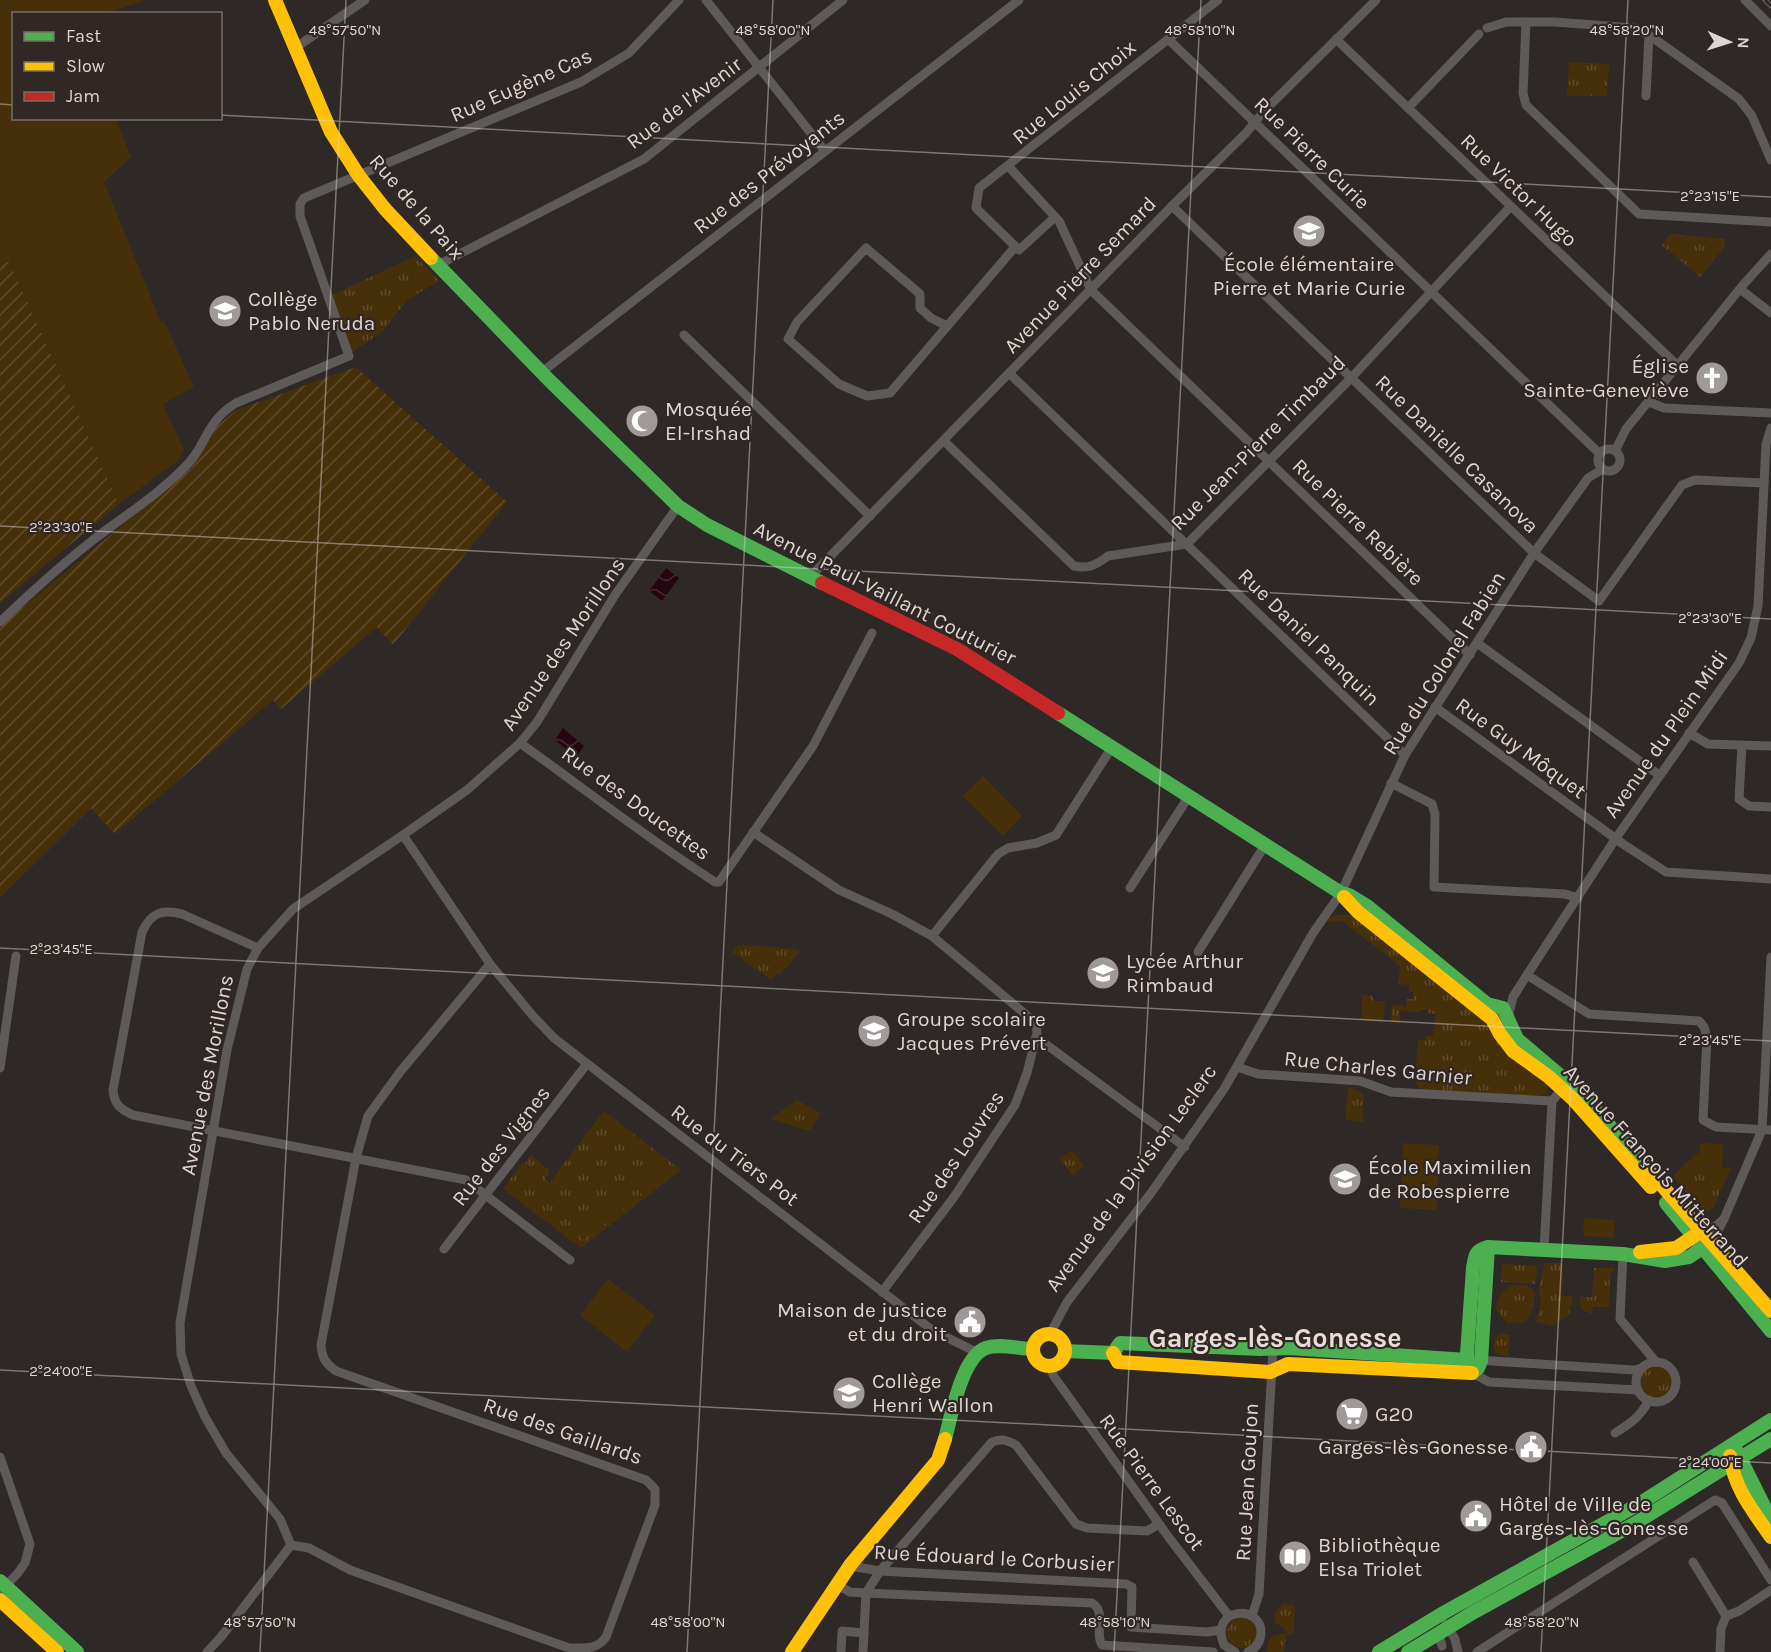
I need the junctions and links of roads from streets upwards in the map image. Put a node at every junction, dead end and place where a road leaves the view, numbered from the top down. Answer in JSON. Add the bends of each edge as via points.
{"nodes":[{"id":1,"x":275,"y":0,"type":"edge"},
{"id":2,"x":365,"y":0,"type":"edge"},
{"id":3,"x":679,"y":0,"type":"edge"},
{"id":4,"x":706,"y":0,"type":"edge"},
{"id":5,"x":843,"y":0,"type":"edge"},
{"id":6,"x":1019,"y":0,"type":"edge"},
{"id":7,"x":1218,"y":0,"type":"edge"},
{"id":8,"x":1376,"y":0,"type":"edge"},
{"id":9,"x":1745,"y":0,"type":"edge"},
{"id":10,"x":1526,"y":22,"type":"junction"},
{"id":11,"x":1771,"y":26,"type":"edge"},
{"id":12,"x":1649,"y":35,"type":"junction"},
{"id":13,"x":1168,"y":39,"type":"junction"},
{"id":14,"x":1336,"y":39,"type":"junction"},
{"id":15,"x":295,"y":48,"type":"junction"},
{"id":16,"x":760,"y":68,"type":"junction"},
{"id":17,"x":1646,"y":96,"type":"dead end"},
{"id":18,"x":1408,"y":108,"type":"junction"},
{"id":19,"x":1254,"y":122,"type":"junction"},
{"id":20,"x":825,"y":151,"type":"junction"},
{"id":21,"x":1771,"y":160,"type":"edge"},
{"id":22,"x":1009,"y":167,"type":"junction"},
{"id":23,"x":359,"y":176,"type":"junction"},
{"id":24,"x":1172,"y":206,"type":"junction"},
{"id":25,"x":1510,"y":207,"type":"junction"},
{"id":26,"x":1055,"y":217,"type":"junction"},
{"id":27,"x":1771,"y":222,"type":"edge"},
{"id":28,"x":1015,"y":247,"type":"junction"},
{"id":29,"x":1771,"y":254,"type":"edge"},
{"id":30,"x":438,"y":265,"type":"junction"},
{"id":31,"x":1740,"y":289,"type":"junction"},
{"id":32,"x":1091,"y":290,"type":"junction"},
{"id":33,"x":1430,"y":292,"type":"junction"},
{"id":34,"x":1771,"y":313,"type":"edge"},
{"id":35,"x":947,"y":326,"type":"junction"},
{"id":36,"x":684,"y":335,"type":"dead end"},
{"id":37,"x":1677,"y":365,"type":"junction"},
{"id":38,"x":542,"y":372,"type":"junction"},
{"id":39,"x":1010,"y":374,"type":"junction"},
{"id":40,"x":1352,"y":377,"type":"junction"},
{"id":41,"x":1649,"y":402,"type":"junction"},
{"id":42,"x":578,"y":408,"type":"joint"},
{"id":43,"x":1771,"y":413,"type":"edge"},
{"id":44,"x":1771,"y":428,"type":"edge"},
{"id":45,"x":944,"y":441,"type":"junction"},
{"id":46,"x":1615,"y":451,"type":"junction"},
{"id":47,"x":1600,"y":454,"type":"junction"},
{"id":48,"x":1269,"y":460,"type":"junction"},
{"id":49,"x":1603,"y":469,"type":"junction"},
{"id":50,"x":1764,"y":483,"type":"junction"},
{"id":51,"x":678,"y":506,"type":"junction"},
{"id":52,"x":870,"y":516,"type":"junction"},
{"id":53,"x":1187,"y":544,"type":"junction"},
{"id":54,"x":1534,"y":554,"type":"junction"},
{"id":55,"x":810,"y":577,"type":"junction"},
{"id":56,"x":0,"y":622,"type":"edge"},
{"id":57,"x":872,"y":633,"type":"dead end"},
{"id":58,"x":1477,"y":644,"type":"junction"},
{"id":59,"x":1470,"y":655,"type":"junction"},
{"id":60,"x":1435,"y":707,"type":"junction"},
{"id":61,"x":1689,"y":733,"type":"junction"},
{"id":62,"x":520,"y":743,"type":"junction"},
{"id":63,"x":1742,"y":745,"type":"junction"},
{"id":64,"x":1771,"y":746,"type":"edge"},
{"id":65,"x":1112,"y":747,"type":"junction"},
{"id":66,"x":1405,"y":755,"type":"junction"},
{"id":67,"x":1659,"y":775,"type":"junction"},
{"id":68,"x":1391,"y":783,"type":"junction"},
{"id":69,"x":1189,"y":796,"type":"junction"},
{"id":70,"x":1771,"y":807,"type":"edge"},
{"id":71,"x":753,"y":832,"type":"junction"},
{"id":72,"x":403,"y":835,"type":"junction"},
{"id":73,"x":1616,"y":838,"type":"junction"},
{"id":74,"x":1265,"y":845,"type":"junction"},
{"id":75,"x":1771,"y":879,"type":"edge"},
{"id":76,"x":1130,"y":888,"type":"dead end"},
{"id":77,"x":1341,"y":893,"type":"junction"},
{"id":78,"x":1578,"y":898,"type":"junction"},
{"id":79,"x":932,"y":936,"type":"junction"},
{"id":80,"x":258,"y":948,"type":"junction"},
{"id":81,"x":1198,"y":952,"type":"dead end"},
{"id":82,"x":16,"y":956,"type":"dead end"},
{"id":83,"x":1771,"y":957,"type":"edge"},
{"id":84,"x":490,"y":964,"type":"junction"},
{"id":85,"x":1527,"y":975,"type":"junction"},
{"id":86,"x":1513,"y":997,"type":"junction"},
{"id":87,"x":1496,"y":1013,"type":"junction"},
{"id":88,"x":1507,"y":1026,"type":"junction"},
{"id":89,"x":1036,"y":1037,"type":"junction"},
{"id":90,"x":586,"y":1065,"type":"junction"},
{"id":91,"x":1236,"y":1067,"type":"junction"},
{"id":92,"x":0,"y":1068,"type":"edge"},
{"id":93,"x":1566,"y":1085,"type":"junction"},
{"id":94,"x":1552,"y":1101,"type":"junction"},
{"id":95,"x":1767,"y":1130,"type":"edge"},
{"id":96,"x":212,"y":1131,"type":"junction"},
{"id":97,"x":1185,"y":1146,"type":"junction"},
{"id":98,"x":356,"y":1158,"type":"junction"},
{"id":99,"x":486,"y":1194,"type":"junction"},
{"id":100,"x":1724,"y":1219,"type":"junction"},
{"id":101,"x":1697,"y":1234,"type":"junction"},
{"id":102,"x":1708,"y":1246,"type":"junction"},
{"id":103,"x":444,"y":1249,"type":"dead end"},
{"id":104,"x":1544,"y":1250,"type":"junction"},
{"id":105,"x":1626,"y":1254,"type":"junction"},
{"id":106,"x":570,"y":1260,"type":"dead end"},
{"id":107,"x":1726,"y":1275,"type":"junction"},
{"id":108,"x":882,"y":1292,"type":"junction"},
{"id":109,"x":1771,"y":1311,"type":"edge"},
{"id":110,"x":1771,"y":1321,"type":"edge"},
{"id":111,"x":1771,"y":1331,"type":"edge"},
{"id":112,"x":1050,"y":1334,"type":"junction"},
{"id":113,"x":1033,"y":1349,"type":"junction"},
{"id":114,"x":1272,"y":1349,"type":"junction"},
{"id":115,"x":1065,"y":1351,"type":"junction"},
{"id":116,"x":976,"y":1352,"type":"junction"},
{"id":117,"x":1113,"y":1353,"type":"junction"},
{"id":118,"x":1656,"y":1362,"type":"junction"},
{"id":119,"x":1473,"y":1364,"type":"junction"},
{"id":120,"x":1051,"y":1366,"type":"junction"},
{"id":121,"x":1642,"y":1368,"type":"junction"},
{"id":122,"x":1270,"y":1372,"type":"junction"},
{"id":123,"x":1638,"y":1390,"type":"junction"},
{"id":124,"x":1649,"y":1400,"type":"junction"},
{"id":125,"x":1771,"y":1420,"type":"edge"},
{"id":126,"x":1615,"y":1433,"type":"dead end"},
{"id":127,"x":1771,"y":1439,"type":"edge"},
{"id":128,"x":1733,"y":1446,"type":"junction"},
{"id":129,"x":0,"y":1456,"type":"edge"},
{"id":130,"x":1736,"y":1462,"type":"junction"},
{"id":131,"x":1709,"y":1479,"type":"junction"},
{"id":132,"x":1737,"y":1485,"type":"junction"},
{"id":133,"x":1771,"y":1520,"type":"edge"},
{"id":134,"x":1160,"y":1524,"type":"junction"},
{"id":135,"x":1771,"y":1537,"type":"edge"},
{"id":136,"x":291,"y":1545,"type":"junction"},
{"id":137,"x":1693,"y":1562,"type":"dead end"},
{"id":138,"x":851,"y":1564,"type":"junction"},
{"id":139,"x":880,"y":1571,"type":"junction"},
{"id":140,"x":1771,"y":1580,"type":"edge"},
{"id":141,"x":836,"y":1584,"type":"junction"},
{"id":142,"x":2,"y":1587,"type":"edge"},
{"id":143,"x":1771,"y":1590,"type":"edge"},
{"id":144,"x":866,"y":1593,"type":"junction"},
{"id":145,"x":0,"y":1600,"type":"edge"},
{"id":146,"x":1229,"y":1616,"type":"junction"},
{"id":147,"x":1252,"y":1616,"type":"junction"},
{"id":148,"x":1726,"y":1616,"type":"junction"},
{"id":149,"x":1131,"y":1627,"type":"junction"},
{"id":150,"x":1221,"y":1630,"type":"junction"},
{"id":151,"x":864,"y":1633,"type":"junction"},
{"id":152,"x":1442,"y":1633,"type":"edge"},
{"id":153,"x":1129,"y":1647,"type":"junction"},
{"id":154,"x":1232,"y":1651,"type":"edge"},
{"id":155,"x":1252,"y":1651,"type":"edge"},
{"id":156,"x":57,"y":1652,"type":"edge"},
{"id":157,"x":77,"y":1652,"type":"edge"},
{"id":158,"x":207,"y":1652,"type":"edge"},
{"id":159,"x":792,"y":1652,"type":"edge"},
{"id":160,"x":841,"y":1652,"type":"edge"},
{"id":161,"x":863,"y":1652,"type":"edge"},
{"id":162,"x":1214,"y":1652,"type":"edge"},
{"id":163,"x":1379,"y":1652,"type":"edge"},
{"id":164,"x":1408,"y":1652,"type":"edge"},
{"id":165,"x":1458,"y":1652,"type":"edge"},
{"id":166,"x":1477,"y":1652,"type":"edge"},
{"id":167,"x":1720,"y":1652,"type":"edge"}],
"edges":[{"from":1,"to":15,"type":"street","name":"Rue de la Paix"},
{"from":2,"to":15,"type":"street"},
{"from":3,"to":23,"type":"street","name":"Rue Eugène Cas","via":[[629,53],[581,82]]},
{"from":4,"to":16,"type":"street"},
{"from":5,"to":16,"type":"street","name":"Rue de l'Avenir"},
{"from":6,"to":20,"type":"street","name":"Rue des Prévoyants"},
{"from":7,"to":13,"type":"street","name":"Rue Louis Choix"},
{"from":8,"to":14,"type":"street","name":"Avenue Pierre Semard"},
{"from":9,"to":11,"type":"street"},
{"from":10,"to":12,"type":"street","via":[[1634,28]]},
{"from":10,"to":18,"type":"street","via":[[1506,22],[1483,31]]},
{"from":10,"to":27,"type":"street","via":[[1526,105],[1639,214]]},
{"from":12,"to":17,"type":"street"},
{"from":12,"to":21,"type":"street","via":[[1739,99],[1752,116]]},
{"from":13,"to":19,"type":"street","name":"Rue Pierre Curie"},
{"from":13,"to":22,"type":"street","name":"Rue Louis Choix"},
{"from":14,"to":18,"type":"street","name":"Rue Victor Hugo"},
{"from":14,"to":19,"type":"street","name":"Avenue Pierre Semard"},
{"from":15,"to":23,"type":"street","name":"Rue de la Paix","via":[[332,132]]},
{"from":16,"to":20,"type":"street"},
{"from":16,"to":30,"type":"street","name":"Rue de l'Avenir","via":[[644,159]]},
{"from":18,"to":25,"type":"street","name":"Rue Victor Hugo"},
{"from":19,"to":24,"type":"street","name":"Avenue Pierre Semard"},
{"from":19,"to":33,"type":"street","name":"Rue Pierre Curie"},
{"from":20,"to":38,"type":"street","name":"Rue des Prévoyants"},
{"from":22,"to":26,"type":"street"},
{"from":22,"to":28,"type":"street","name":"Rue Louis Choix","via":[[979,188],[976,208]]},
{"from":23,"to":30,"type":"street","name":"Rue de la Paix"},
{"from":23,"to":56,"type":"street","name":"Rue Eugène Cas","via":[[304,198],[300,204],[300,216],[349,356],[224,411],[213,421],[187,465],[91,541]]},
{"from":24,"to":32,"type":"street","name":"Avenue Pierre Semard"},
{"from":24,"to":40,"type":"street","name":"Rue Danielle Casanova"},
{"from":25,"to":33,"type":"street","name":"Rue Jean-Pierre Timbaud"},
{"from":25,"to":37,"type":"street","name":"Rue Victor Hugo"},
{"from":26,"to":28,"type":"street","via":[[1019,250]]},
{"from":26,"to":32,"type":"street"},
{"from":28,"to":35,"type":"street"},
{"from":29,"to":31,"type":"street","name":"Rue du Colonel Fabien"},
{"from":30,"to":38,"type":"street","name":"Rue de la Paix"},
{"from":31,"to":34,"type":"street"},
{"from":31,"to":37,"type":"street","name":"Rue du Colonel Fabien"},
{"from":32,"to":39,"type":"street","name":"Avenue Pierre Semard"},
{"from":32,"to":48,"type":"street","name":"Rue Pierre Rebière"},
{"from":33,"to":40,"type":"street","name":"Rue Jean-Pierre Timbaud"},
{"from":33,"to":47,"type":"street","name":"Rue Pierre Curie"},
{"from":35,"to":35,"type":"street","via":[[890,393],[867,396],[839,384],[788,339],[797,322],[866,248],[920,294],[920,308]]},
{"from":36,"to":52,"type":"street"},
{"from":37,"to":41,"type":"street","name":"Rue du Colonel Fabien"},
{"from":38,"to":42,"type":"street","name":"Rue de la Paix"},
{"from":39,"to":45,"type":"street","name":"Avenue Pierre Semard"},
{"from":39,"to":53,"type":"street","name":"Rue Daniel Panquin"},
{"from":40,"to":48,"type":"street","name":"Rue Jean-Pierre Timbaud"},
{"from":40,"to":54,"type":"street","name":"Rue Danielle Casanova"},
{"from":41,"to":43,"type":"street","via":[[1664,408]]},
{"from":41,"to":46,"type":"street","name":"Rue du Colonel Fabien","via":[[1626,429]]},
{"from":42,"to":51,"type":"street","name":"Avenue Paul-Vaillant Couturier"},
{"from":44,"to":50,"type":"street","name":"Avenue du Plein Midi"},
{"from":45,"to":52,"type":"street","name":"Avenue Pierre Semard"},
{"from":45,"to":53,"type":"street","name":"Rue Jean-Pierre Timbaud","via":[[1074,566],[1086,568],[1108,556]]},
{"from":46,"to":47,"type":"street"},
{"from":46,"to":49,"type":"street","name":"Rue du Colonel Fabien","via":[[1620,460],[1617,467]]},
{"from":47,"to":49,"type":"street","via":[[1598,460]]},
{"from":48,"to":53,"type":"street","name":"Rue Jean-Pierre Timbaud"},
{"from":48,"to":59,"type":"street","name":"Rue Pierre Rebière"},
{"from":49,"to":54,"type":"street","name":"Rue du Colonel Fabien","via":[[1588,478]]},
{"from":50,"to":54,"type":"street","name":"Rue Danielle Casanova","via":[[1695,480],[1682,485],[1599,601]]},
{"from":50,"to":61,"type":"street","name":"Avenue du Plein Midi","via":[[1758,606],[1751,638],[1739,663]]},
{"from":51,"to":55,"type":"street","name":"Avenue Paul-Vaillant Couturier"},
{"from":51,"to":62,"type":"street","name":"Avenue des Morillons","via":[[615,594],[537,722]]},
{"from":52,"to":55,"type":"street","name":"Avenue Pierre Semard"},
{"from":53,"to":66,"type":"street","name":"Rue Daniel Panquin"},
{"from":54,"to":58,"type":"street","name":"Rue du Colonel Fabien"},
{"from":55,"to":65,"type":"street","name":"Avenue Paul-Vaillant Couturier","via":[[957,649]]},
{"from":57,"to":71,"type":"street","via":[[813,746]]},
{"from":58,"to":59,"type":"street","name":"Rue du Colonel Fabien"},
{"from":58,"to":67,"type":"street"},
{"from":59,"to":60,"type":"street","name":"Rue du Colonel Fabien"},
{"from":60,"to":66,"type":"street","name":"Rue du Colonel Fabien"},
{"from":60,"to":73,"type":"street","name":"Rue Guy Môquet"},
{"from":61,"to":63,"type":"street","via":[[1708,744]]},
{"from":61,"to":67,"type":"street","name":"Avenue du Plein Midi"},
{"from":62,"to":71,"type":"street","name":"Rue des Doucettes","via":[[715,882],[719,882]]},
{"from":62,"to":72,"type":"street","name":"Avenue des Morillons","via":[[467,790]]},
{"from":63,"to":64,"type":"street"},
{"from":63,"to":70,"type":"street","via":[[1739,799],[1749,806]]},
{"from":65,"to":69,"type":"street","name":"Avenue Paul-Vaillant Couturier"},
{"from":65,"to":79,"type":"street","via":[[1056,836],[998,854]]},
{"from":66,"to":68,"type":"street","name":"Rue du Colonel Fabien"},
{"from":67,"to":73,"type":"street","name":"Avenue du Plein Midi"},
{"from":68,"to":77,"type":"street","name":"Rue du Colonel Fabien"},
{"from":68,"to":78,"type":"street","via":[[1432,804],[1434,887]]},
{"from":69,"to":74,"type":"street","name":"Avenue Paul-Vaillant Couturier"},
{"from":69,"to":76,"type":"street"},
{"from":71,"to":79,"type":"street","via":[[838,890]]},
{"from":72,"to":80,"type":"street","name":"Avenue des Morillons","via":[[292,909]]},
{"from":72,"to":84,"type":"street","name":"Rue du Tiers Pot"},
{"from":73,"to":75,"type":"street","name":"Rue Guy Môquet","via":[[1666,872]]},
{"from":73,"to":78,"type":"street","name":"Avenue du Plein Midi"},
{"from":74,"to":77,"type":"street","name":"Avenue Paul-Vaillant Couturier"},
{"from":74,"to":81,"type":"street"},
{"from":77,"to":87,"type":"street","name":"Avenue François Mitterrand","via":[[1358,912]]},
{"from":77,"to":91,"type":"street","name":"Avenue de la Division Leclerc","via":[[1313,933]]},
{"from":78,"to":85,"type":"street","name":"Avenue du Plein Midi"},
{"from":79,"to":89,"type":"street","via":[[1036,1023]]},
{"from":80,"to":96,"type":"street","name":"Avenue des Morillons","via":[[247,969]]},
{"from":80,"to":96,"type":"street","via":[[169,911],[148,920],[142,932],[114,1099],[120,1109],[133,1115]]},
{"from":82,"to":92,"type":"street"},
{"from":83,"to":95,"type":"street"},
{"from":84,"to":90,"type":"street","name":"Rue du Tiers Pot","via":[[533,1016]]},
{"from":84,"to":98,"type":"street","via":[[368,1116]]},
{"from":85,"to":86,"type":"street","name":"Avenue du Plein Midi"},
{"from":85,"to":95,"type":"street","via":[[1589,1014],[1699,1021],[1707,1038],[1703,1120],[1716,1127]]},
{"from":86,"to":87,"type":"street","name":"Avenue du Plein Midi"},
{"from":86,"to":88,"type":"street","name":"Avenue du Plein Midi"},
{"from":87,"to":88,"type":"street","name":"Avenue François Mitterrand","via":[[1503,1008]]},
{"from":88,"to":93,"type":"street","name":"Avenue François Mitterrand"},
{"from":89,"to":97,"type":"street"},
{"from":89,"to":108,"type":"street","name":"Rue des Louvres","via":[[1015,1105],[954,1197]]},
{"from":90,"to":99,"type":"street","name":"Rue des Vignes"},
{"from":90,"to":108,"type":"street","name":"Rue du Tiers Pot"},
{"from":91,"to":94,"type":"street","name":"Rue Charles Garnier","via":[[1258,1074],[1360,1081],[1391,1092]]},
{"from":91,"to":97,"type":"street","name":"Avenue de la Division Leclerc"},
{"from":93,"to":94,"type":"street"},
{"from":93,"to":101,"type":"street","name":"Avenue François Mitterrand","via":[[1606,1121]]},
{"from":94,"to":104,"type":"street"},
{"from":95,"to":100,"type":"street"},
{"from":96,"to":98,"type":"street"},
{"from":96,"to":136,"type":"street","name":"Avenue des Morillons","via":[[180,1323],[181,1354],[191,1386],[226,1453],[280,1519]]},
{"from":97,"to":112,"type":"street","name":"Avenue de la Division Leclerc","via":[[1067,1302]]},
{"from":98,"to":99,"type":"street","via":[[466,1180]]},
{"from":98,"to":136,"type":"street","name":"Rue des Gaillards","via":[[321,1345],[327,1364],[336,1371],[646,1480],[655,1489],[655,1505],[606,1637],[593,1648],[569,1648],[350,1570],[309,1548]]},
{"from":99,"to":103,"type":"street","name":"Rue des Vignes"},
{"from":99,"to":106,"type":"street"},
{"from":100,"to":101,"type":"street"},
{"from":100,"to":102,"type":"street"},
{"from":101,"to":102,"type":"street","name":"Avenue François Mitterrand"},
{"from":101,"to":105,"type":"street","via":[[1671,1249]]},
{"from":102,"to":105,"type":"street","via":[[1689,1257],[1671,1260]]},
{"from":102,"to":107,"type":"street","name":"Avenue François Mitterrand"},
{"from":102,"to":109,"type":"street","name":"Avenue François Mitterrand"},
{"from":104,"to":105,"type":"street"},
{"from":104,"to":119,"type":"street","via":[[1488,1247]]},
{"from":105,"to":118,"type":"street","via":[[1620,1319]]},
{"from":107,"to":110,"type":"street","via":[[1740,1283]]},
{"from":107,"to":111,"type":"street","name":"Avenue François Mitterrand"},
{"from":108,"to":116,"type":"street","name":"Rue du Tiers Pot","via":[[932,1330]]},
{"from":112,"to":113,"type":"street","via":[[1036,1340]]},
{"from":112,"to":115,"type":"street","via":[[1059,1338]]},
{"from":113,"to":116,"type":"street","via":[[985,1348]]},
{"from":113,"to":120,"type":"street","via":[[1038,1362]]},
{"from":114,"to":117,"type":"street","via":[[1120,1343]]},
{"from":114,"to":119,"type":"street"},
{"from":114,"to":122,"type":"street","name":"Rue Jean Goujon"},
{"from":115,"to":117,"type":"street"},
{"from":115,"to":120,"type":"street","via":[[1061,1361]]},
{"from":116,"to":138,"type":"street","via":[[963,1376],[938,1460]]},
{"from":117,"to":122,"type":"street","via":[[1118,1362]]},
{"from":118,"to":121,"type":"street"},
{"from":118,"to":124,"type":"street","via":[[1670,1368],[1676,1384],[1668,1398]]},
{"from":119,"to":121,"type":"street"},
{"from":119,"to":122,"type":"street","via":[[1288,1364]]},
{"from":119,"to":123,"type":"street","via":[[1489,1382]]},
{"from":120,"to":134,"type":"street","name":"Rue Pierre Lescot","via":[[1053,1375]]},
{"from":121,"to":123,"type":"street","via":[[1637,1378]]},
{"from":122,"to":147,"type":"street","name":"Rue Jean Goujon","via":[[1259,1594]]},
{"from":123,"to":124,"type":"street"},
{"from":124,"to":126,"type":"street","via":[[1631,1424]]},
{"from":125,"to":128,"type":"street"},
{"from":127,"to":130,"type":"street"},
{"from":128,"to":130,"type":"street"},
{"from":128,"to":152,"type":"street","via":[[1512,1575]]},
{"from":129,"to":142,"type":"street","via":[[30,1544],[25,1563]]},
{"from":130,"to":131,"type":"street"},
{"from":130,"to":132,"type":"street"},
{"from":130,"to":133,"type":"street"},
{"from":131,"to":132,"type":"street"},
{"from":131,"to":152,"type":"street"},
{"from":132,"to":135,"type":"street"},
{"from":134,"to":139,"type":"street","via":[[1147,1531],[1076,1524],[1016,1445],[998,1439]]},
{"from":134,"to":146,"type":"street","name":"Rue Pierre Lescot"},
{"from":136,"to":158,"type":"street"},
{"from":137,"to":148,"type":"street"},
{"from":138,"to":139,"type":"street","name":"Rue Édouard le Corbusier"},
{"from":138,"to":141,"type":"street"},
{"from":139,"to":144,"type":"street"},
{"from":139,"to":149,"type":"street","name":"Rue Édouard le Corbusier","via":[[1126,1584],[1132,1587]]},
{"from":140,"to":166,"type":"street","via":[[1722,1503],[1715,1500]]},
{"from":141,"to":144,"type":"street","name":"Rue Édouard le Corbusier","via":[[850,1592]]},
{"from":141,"to":159,"type":"street"},
{"from":142,"to":157,"type":"street"},
{"from":143,"to":148,"type":"street"},
{"from":144,"to":151,"type":"street"},
{"from":144,"to":153,"type":"street","name":"Rue Édouard le Corbusier","via":[[1092,1603],[1099,1611],[1102,1645]]},
{"from":145,"to":156,"type":"street"},
{"from":146,"to":147,"type":"street"},
{"from":146,"to":150,"type":"street"},
{"from":147,"to":155,"type":"street","via":[[1261,1628],[1261,1636]]},
{"from":148,"to":167,"type":"street"},
{"from":149,"to":150,"type":"street"},
{"from":149,"to":153,"type":"street","name":"Rue Édouard le Corbusier"},
{"from":150,"to":154,"type":"street","via":[[1224,1645]]},
{"from":151,"to":160,"type":"street","via":[[842,1631]]},
{"from":151,"to":161,"type":"street"},
{"from":152,"to":163,"type":"street","via":[[1424,1622]]},
{"from":152,"to":164,"type":"street"},
{"from":152,"to":165,"type":"street","via":[[1455,1639]]},
{"from":153,"to":162,"type":"street","name":"Rue Édouard le Corbusier"},
{"from":154,"to":162,"type":"street","name":"Rue Édouard le Corbusier"}]}
